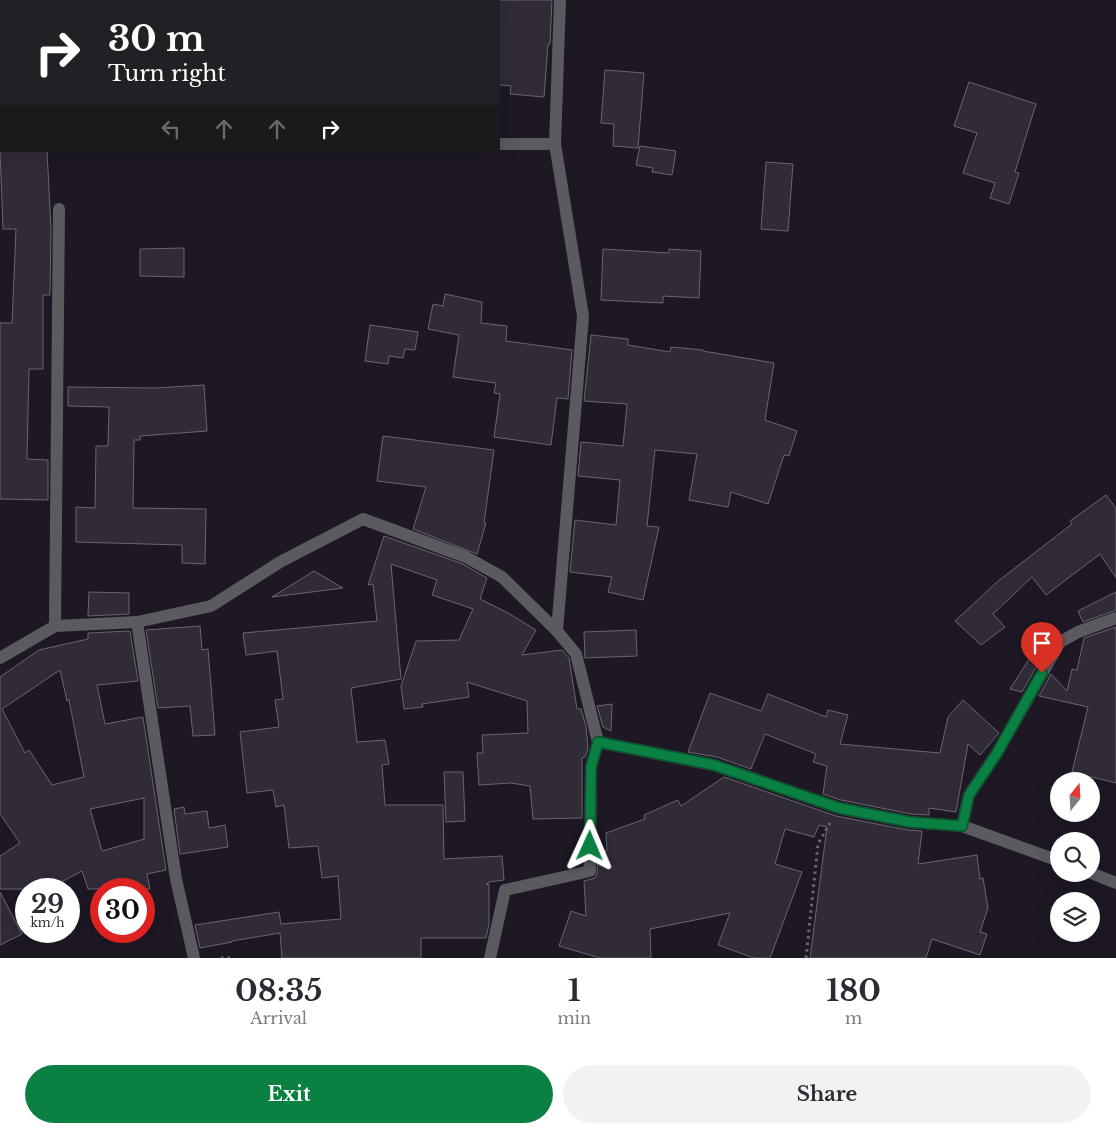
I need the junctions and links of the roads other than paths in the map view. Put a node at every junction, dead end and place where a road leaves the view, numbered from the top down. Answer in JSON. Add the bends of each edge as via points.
{"nodes":[{"id":1,"x":560,"y":0,"type":"edge"},
{"id":2,"x":500,"y":144,"type":"edge"},
{"id":3,"x":555,"y":144,"type":"junction"},
{"id":4,"x":59,"y":209,"type":"dead end"},
{"id":5,"x":1116,"y":618,"type":"edge"},
{"id":6,"x":137,"y":622,"type":"junction"},
{"id":7,"x":55,"y":626,"type":"junction"},
{"id":8,"x":557,"y":632,"type":"junction"},
{"id":9,"x":0,"y":658,"type":"edge"},
{"id":10,"x":598,"y":742,"type":"junction"},
{"id":11,"x":962,"y":826,"type":"junction"},
{"id":12,"x":1050,"y":858,"type":"edge"},
{"id":13,"x":1100,"y":877,"type":"edge"},
{"id":14,"x":1116,"y":883,"type":"edge"},
{"id":15,"x":194,"y":958,"type":"edge"},
{"id":16,"x":490,"y":958,"type":"edge"}],
"edges":[{"from":1,"to":3,"type":"street"},
{"from":2,"to":3,"type":"street"},
{"from":3,"to":8,"type":"street","via":[[583,316]]},
{"from":4,"to":7,"type":"street"},
{"from":5,"to":11,"type":"street","via":[[1060,642],[997,753],[969,795]]},
{"from":6,"to":7,"type":"street"},
{"from":6,"to":8,"type":"street","via":[[211,606],[280,562],[363,519],[466,557],[502,576]]},
{"from":6,"to":15,"type":"street","via":[[176,879]]},
{"from":7,"to":9,"type":"street"},
{"from":8,"to":10,"type":"street","via":[[576,654]]},
{"from":10,"to":11,"type":"street","via":[[714,765],[839,808],[910,822]]},
{"from":10,"to":16,"type":"street","via":[[591,767],[590,871],[505,890]]},
{"from":11,"to":12,"type":"street"},
{"from":13,"to":14,"type":"street"}]}
